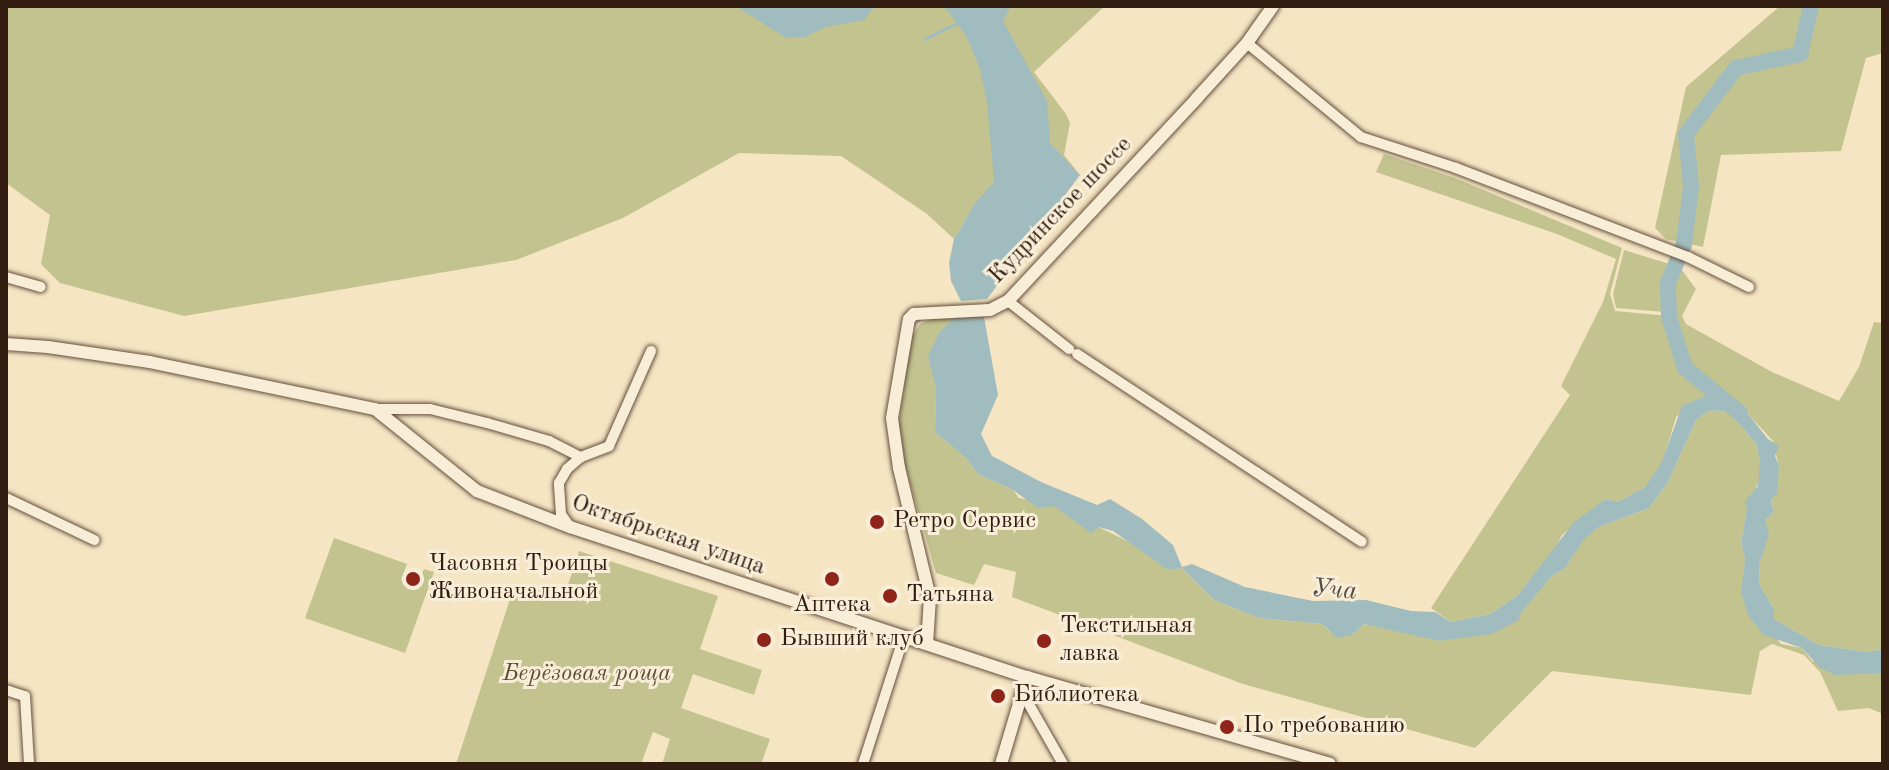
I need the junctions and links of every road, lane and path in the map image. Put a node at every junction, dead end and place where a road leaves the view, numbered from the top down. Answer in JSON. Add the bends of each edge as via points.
{"nodes":[{"id":1,"x":1273,"y":6,"type":"edge"},
{"id":2,"x":1247,"y":43,"type":"junction"},
{"id":3,"x":6,"y":277,"type":"edge"},
{"id":4,"x":41,"y":287,"type":"dead end"},
{"id":5,"x":1749,"y":287,"type":"dead end"},
{"id":6,"x":1008,"y":301,"type":"junction"},
{"id":7,"x":6,"y":344,"type":"edge"},
{"id":8,"x":651,"y":351,"type":"dead end"},
{"id":9,"x":375,"y":409,"type":"junction"},
{"id":10,"x":581,"y":457,"type":"junction"},
{"id":11,"x":6,"y":498,"type":"edge"},
{"id":12,"x":570,"y":527,"type":"junction"},
{"id":13,"x":94,"y":540,"type":"dead end"},
{"id":14,"x":1362,"y":542,"type":"dead end"},
{"id":15,"x":904,"y":636,"type":"junction"},
{"id":16,"x":927,"y":644,"type":"junction"},
{"id":17,"x":1027,"y":677,"type":"junction"},
{"id":18,"x":6,"y":690,"type":"edge"},
{"id":19,"x":1022,"y":692,"type":"junction"},
{"id":20,"x":29,"y":764,"type":"edge"},
{"id":21,"x":863,"y":764,"type":"edge"},
{"id":22,"x":1001,"y":764,"type":"edge"},
{"id":23,"x":1063,"y":764,"type":"edge"},
{"id":24,"x":1330,"y":764,"type":"edge"}],
"edges":[{"from":1,"to":2,"type":"street","name":"Кудринское шоссе"},
{"from":2,"to":5,"type":"street","via":[[1361,137],[1688,257]]},
{"from":2,"to":6,"type":"street","name":"Кудринское шоссе"},
{"from":3,"to":4,"type":"street"},
{"from":6,"to":14,"type":"street","via":[[1073,351]]},
{"from":6,"to":16,"type":"street","name":"Кудринское шоссе","via":[[990,310],[914,314],[909,319],[892,418],[930,598]]},
{"from":7,"to":9,"type":"street","name":"Октябрьская улица","via":[[150,362]]},
{"from":8,"to":10,"type":"street","via":[[609,446]]},
{"from":9,"to":10,"type":"street","via":[[430,409],[549,441]]},
{"from":9,"to":12,"type":"street","name":"Октябрьская улица","via":[[477,491]]},
{"from":10,"to":12,"type":"street","via":[[559,483],[561,514]]},
{"from":11,"to":13,"type":"street"},
{"from":12,"to":15,"type":"street","name":"Октябрьская улица"},
{"from":15,"to":16,"type":"street","name":"Октябрьская улица"},
{"from":15,"to":21,"type":"street"},
{"from":16,"to":17,"type":"street","name":"Октябрьская улица"},
{"from":17,"to":19,"type":"street"},
{"from":17,"to":24,"type":"street","name":"Октябрьская улица"},
{"from":18,"to":20,"type":"street","via":[[25,696]]},
{"from":19,"to":22,"type":"street"},
{"from":19,"to":23,"type":"street"}]}
